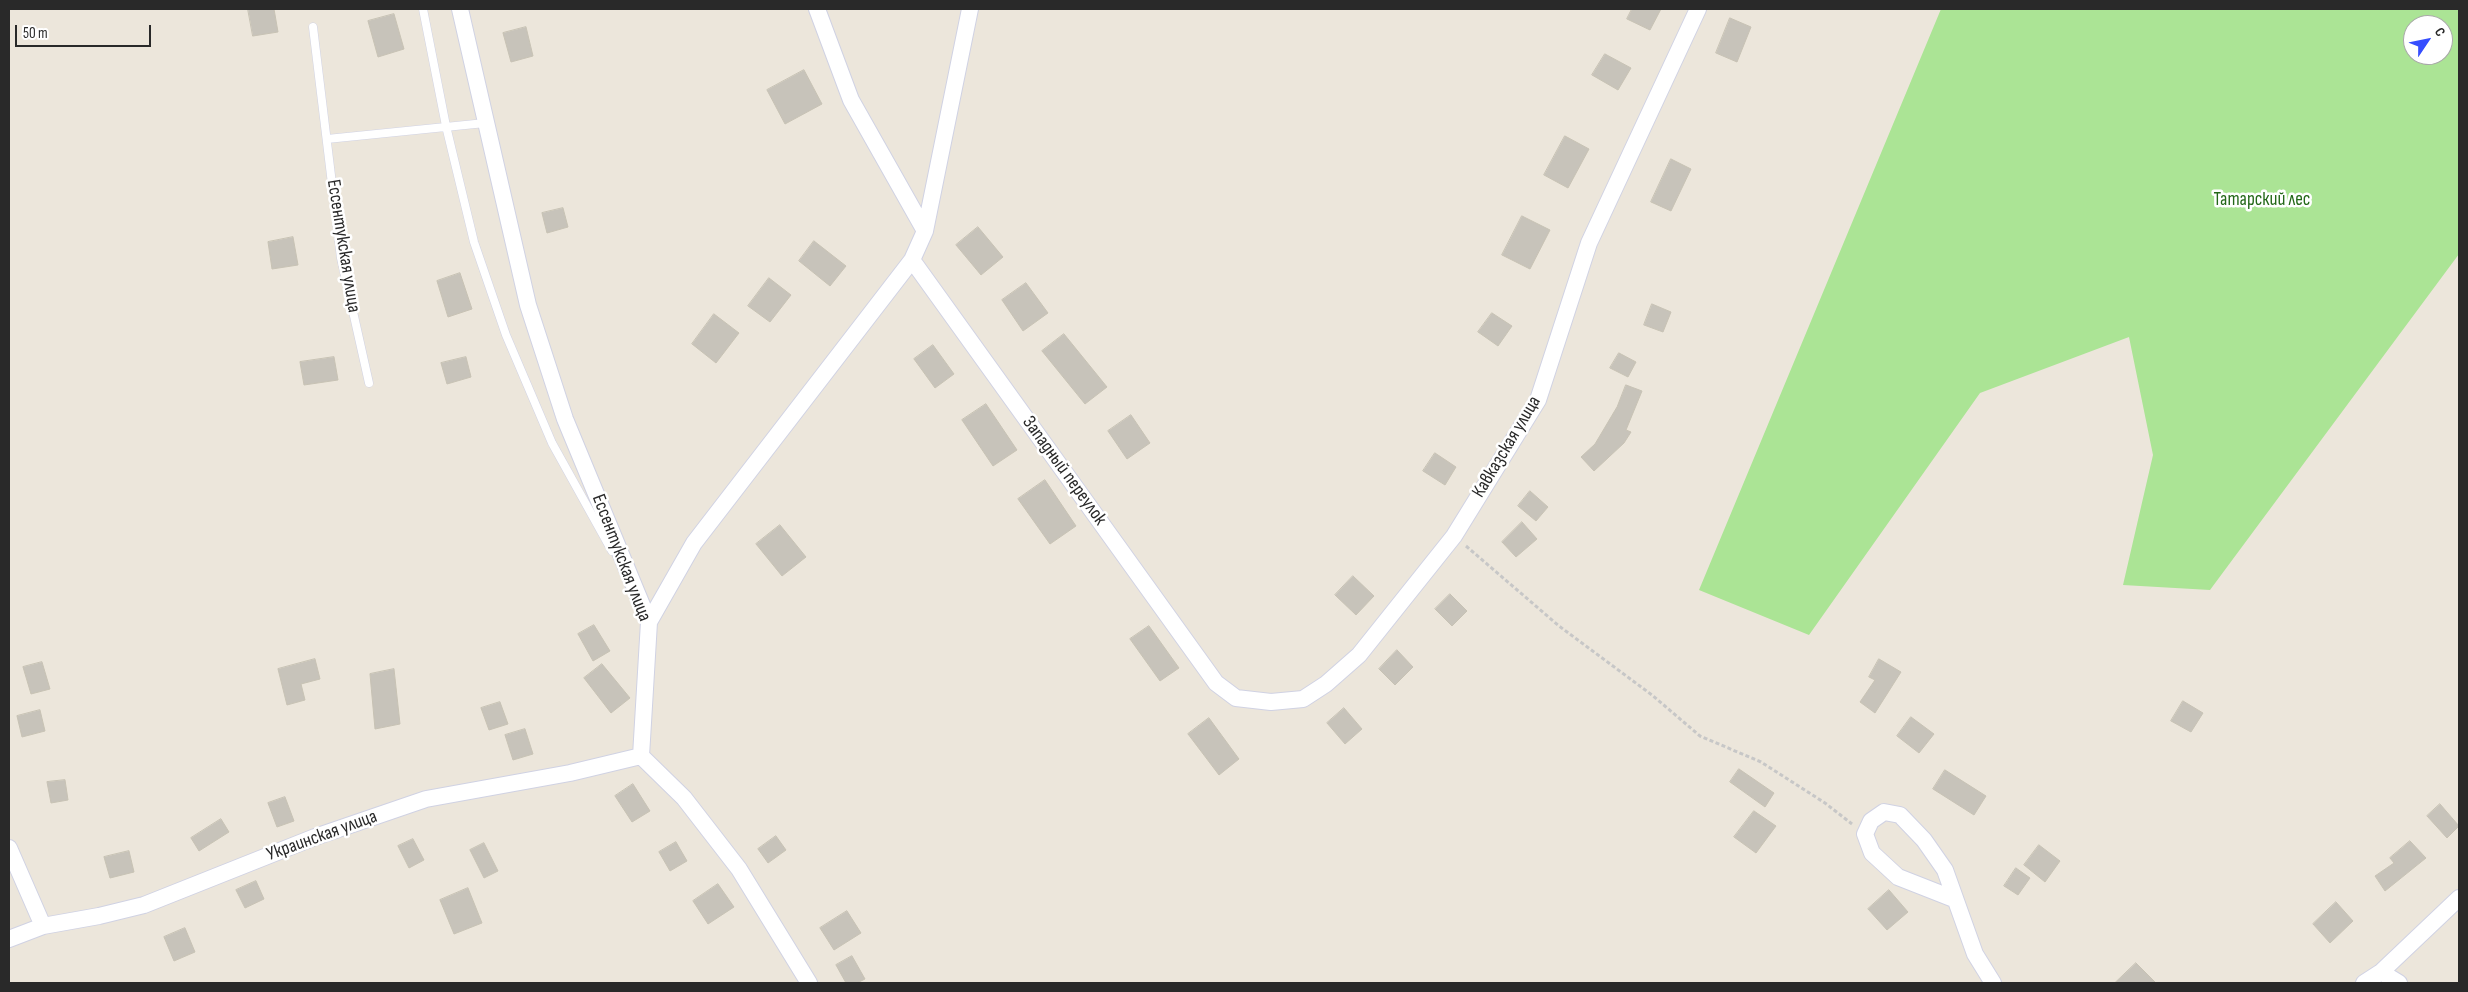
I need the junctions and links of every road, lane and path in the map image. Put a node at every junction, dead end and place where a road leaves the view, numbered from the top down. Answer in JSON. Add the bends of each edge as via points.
{"nodes":[{"id":1,"x":424,"y":9,"type":"edge"},
{"id":2,"x":460,"y":9,"type":"edge"},
{"id":3,"x":817,"y":9,"type":"edge"},
{"id":4,"x":970,"y":9,"type":"edge"},
{"id":5,"x":1698,"y":9,"type":"edge"},
{"id":6,"x":313,"y":27,"type":"dead end"},
{"id":7,"x":485,"y":122,"type":"junction"},
{"id":8,"x":446,"y":126,"type":"junction"},
{"id":9,"x":327,"y":139,"type":"junction"},
{"id":10,"x":925,"y":231,"type":"junction"},
{"id":11,"x":912,"y":260,"type":"junction"},
{"id":12,"x":369,"y":383,"type":"dead end"},
{"id":13,"x":1454,"y":536,"type":"junction"},
{"id":14,"x":629,"y":573,"type":"junction"},
{"id":15,"x":649,"y":622,"type":"junction"},
{"id":16,"x":1216,"y":683,"type":"joint"},
{"id":17,"x":641,"y":756,"type":"junction"},
{"id":18,"x":1865,"y":834,"type":"junction"},
{"id":19,"x":9,"y":848,"type":"edge"},
{"id":20,"x":2459,"y":898,"type":"edge"},
{"id":21,"x":1954,"y":899,"type":"junction"},
{"id":22,"x":42,"y":926,"type":"junction"},
{"id":23,"x":9,"y":939,"type":"edge"},
{"id":24,"x":2381,"y":972,"type":"junction"},
{"id":25,"x":809,"y":983,"type":"edge"},
{"id":26,"x":1993,"y":983,"type":"edge"},
{"id":27,"x":2364,"y":983,"type":"edge"},
{"id":28,"x":2399,"y":983,"type":"edge"}],
"edges":[{"from":1,"to":8,"type":"lane"},
{"from":2,"to":7,"type":"street","name":"Ессентукская улица"},
{"from":3,"to":10,"type":"street","via":[[851,100]]},
{"from":4,"to":10,"type":"street"},
{"from":5,"to":13,"type":"street","name":"Кавказская улица","via":[[1589,243],[1538,400]]},
{"from":6,"to":9,"type":"lane","name":"Ессентукская улица"},
{"from":7,"to":8,"type":"lane"},
{"from":7,"to":14,"type":"street","name":"Ессентукская улица","via":[[528,305],[565,419]]},
{"from":8,"to":9,"type":"lane"},
{"from":8,"to":14,"type":"lane","via":[[474,242],[506,336],[552,443],[617,561]]},
{"from":9,"to":12,"type":"lane","name":"Ессентукская улица","via":[[341,258]]},
{"from":10,"to":11,"type":"street"},
{"from":11,"to":15,"type":"street","via":[[694,544]]},
{"from":11,"to":16,"type":"street","name":"Западный переулок"},
{"from":13,"to":16,"type":"street","name":"Кавказская улица","via":[[1359,655],[1303,699],[1271,702],[1236,698]]},
{"from":13,"to":18,"type":"path","via":[[1559,626],[1652,695],[1700,736],[1761,762],[1825,803]]},
{"from":14,"to":15,"type":"street","name":"Ессентукская улица"},
{"from":15,"to":17,"type":"street","name":"Ессентукская улица"},
{"from":17,"to":22,"type":"street","name":"Украинская улица","via":[[570,773],[426,798],[315,837],[144,905]]},
{"from":17,"to":25,"type":"street","via":[[684,798],[739,870]]},
{"from":18,"to":21,"type":"street","via":[[1872,853],[1898,877]]},
{"from":18,"to":21,"type":"street","via":[[1871,821],[1884,812],[1900,815],[1924,840],[1945,870]]},
{"from":19,"to":22,"type":"street"},
{"from":20,"to":24,"type":"street"},
{"from":21,"to":26,"type":"street","via":[[1975,954]]},
{"from":22,"to":23,"type":"street","name":"Украинская улица"},
{"from":24,"to":27,"type":"street"},
{"from":24,"to":28,"type":"street"}]}
